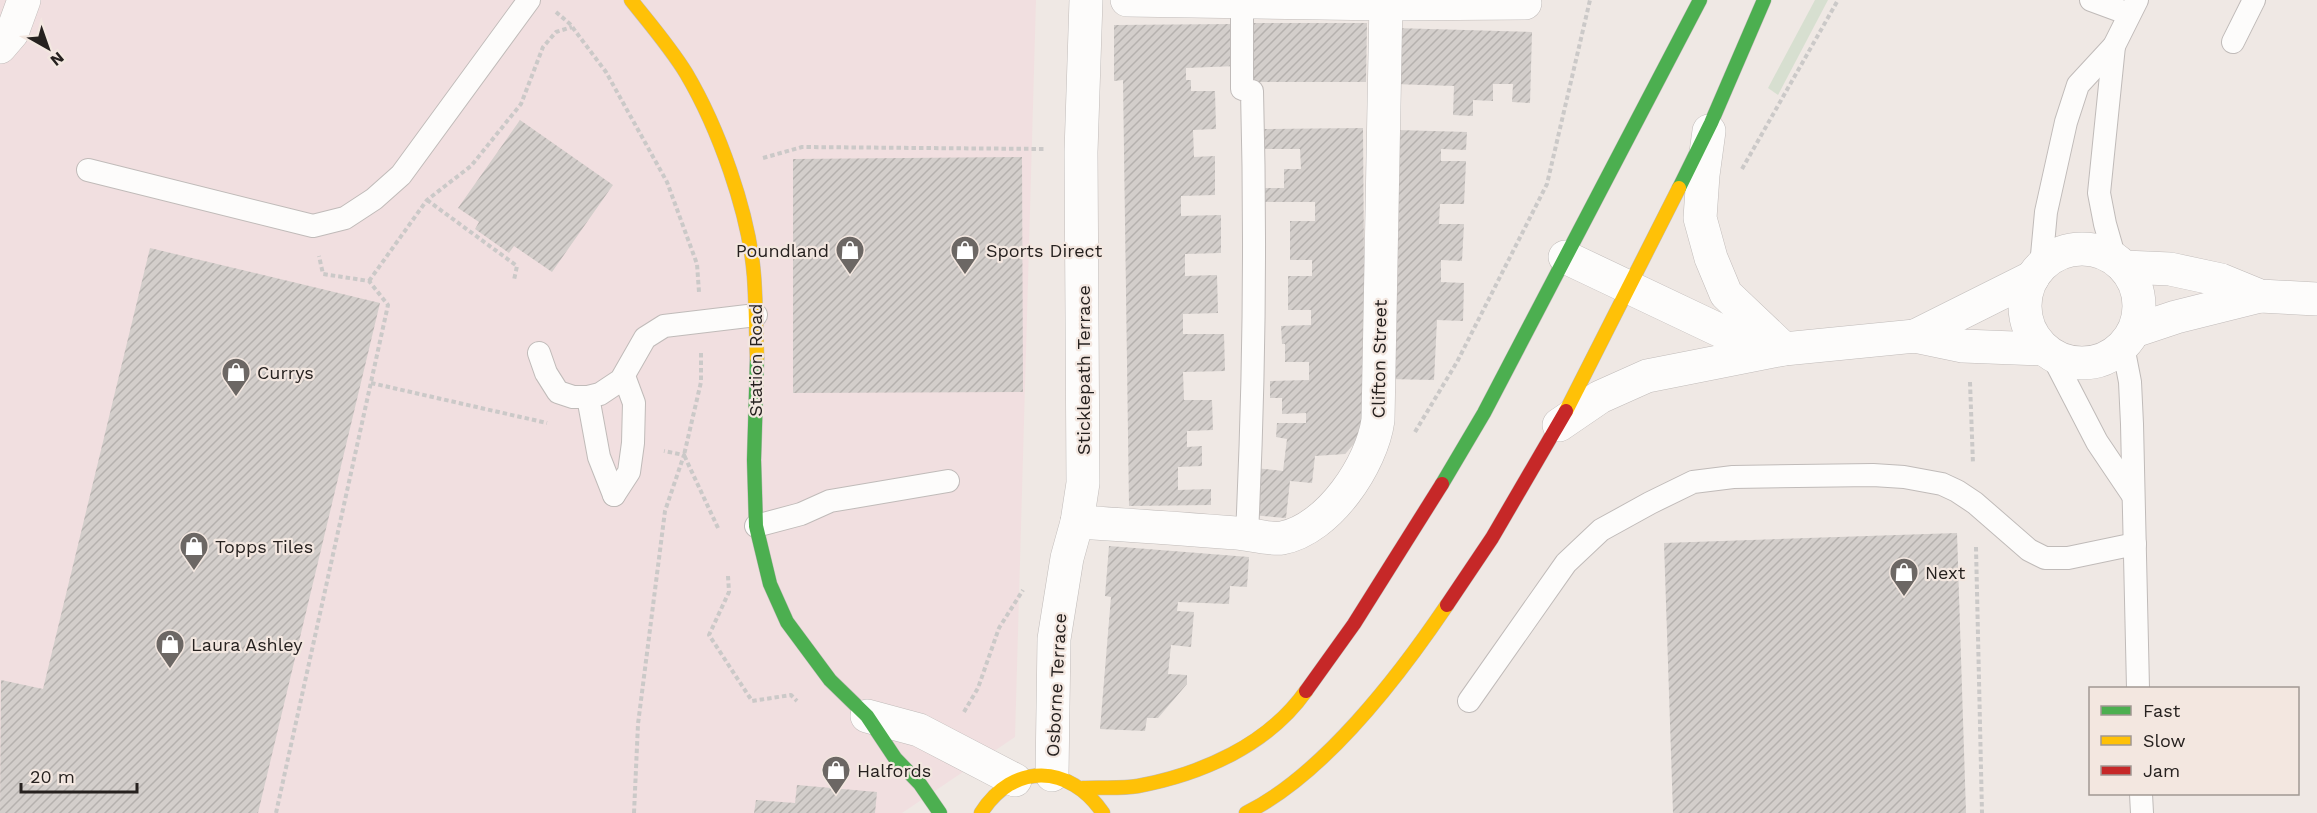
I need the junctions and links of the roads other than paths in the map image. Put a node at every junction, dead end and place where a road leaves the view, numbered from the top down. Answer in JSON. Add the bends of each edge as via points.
{"nodes":[{"id":1,"x":24,"y":0,"type":"edge"},
{"id":2,"x":530,"y":0,"type":"edge"},
{"id":3,"x":632,"y":0,"type":"edge"},
{"id":4,"x":1086,"y":0,"type":"edge"},
{"id":5,"x":1127,"y":0,"type":"edge"},
{"id":6,"x":1700,"y":0,"type":"edge"},
{"id":7,"x":1764,"y":0,"type":"edge"},
{"id":8,"x":2091,"y":0,"type":"edge"},
{"id":9,"x":2254,"y":0,"type":"edge"},
{"id":10,"x":1242,"y":1,"type":"edge"},
{"id":11,"x":1386,"y":2,"type":"edge"},
{"id":12,"x":1525,"y":3,"type":"dead end"},
{"id":13,"x":2133,"y":7,"type":"edge"},
{"id":14,"x":2233,"y":42,"type":"dead end"},
{"id":15,"x":2114,"y":46,"type":"junction"},
{"id":16,"x":0,"y":47,"type":"edge"},
{"id":17,"x":1711,"y":123,"type":"junction"},
{"id":18,"x":88,"y":170,"type":"dead end"},
{"id":19,"x":1565,"y":257,"type":"junction"},
{"id":20,"x":2120,"y":263,"type":"junction"},
{"id":21,"x":2037,"y":272,"type":"junction"},
{"id":22,"x":1628,"y":288,"type":"junction"},
{"id":23,"x":2260,"y":296,"type":"junction"},
{"id":24,"x":2317,"y":299,"type":"edge"},
{"id":25,"x":756,"y":315,"type":"junction"},
{"id":26,"x":1915,"y":336,"type":"junction"},
{"id":27,"x":2129,"y":339,"type":"junction"},
{"id":28,"x":1784,"y":349,"type":"junction"},
{"id":29,"x":2047,"y":352,"type":"junction"},
{"id":30,"x":539,"y":353,"type":"dead end"},
{"id":31,"x":624,"y":376,"type":"junction"},
{"id":32,"x":588,"y":397,"type":"junction"},
{"id":33,"x":1560,"y":425,"type":"junction"},
{"id":34,"x":948,"y":481,"type":"dead end"},
{"id":35,"x":2132,"y":494,"type":"junction"},
{"id":36,"x":1077,"y":522,"type":"junction"},
{"id":37,"x":756,"y":526,"type":"junction"},
{"id":38,"x":1247,"y":534,"type":"junction"},
{"id":39,"x":2135,"y":544,"type":"junction"},
{"id":40,"x":1066,"y":558,"type":"joint"},
{"id":41,"x":2138,"y":687,"type":"edge"},
{"id":42,"x":1469,"y":701,"type":"dead end"},
{"id":43,"x":867,"y":716,"type":"junction"},
{"id":44,"x":1052,"y":775,"type":"junction"},
{"id":45,"x":1015,"y":780,"type":"junction"},
{"id":46,"x":1083,"y":789,"type":"junction"},
{"id":47,"x":2141,"y":795,"type":"edge"},
{"id":48,"x":940,"y":813,"type":"edge"},
{"id":49,"x":981,"y":813,"type":"edge"},
{"id":50,"x":1103,"y":813,"type":"edge"},
{"id":51,"x":1246,"y":813,"type":"edge"},
{"id":52,"x":2142,"y":813,"type":"edge"}],
"edges":[{"from":1,"to":16,"type":"street","via":[[12,33]]},
{"from":2,"to":18,"type":"lane","via":[[401,175],[345,218],[313,226]]},
{"from":3,"to":25,"type":"main road","name":"Station Road","via":[[686,74],[720,142],[742,212],[754,274]]},
{"from":4,"to":36,"type":"street","name":"Sticklepath Terrace","via":[[1081,152],[1084,444]]},
{"from":5,"to":10,"type":"street"},
{"from":6,"to":19,"type":"main road"},
{"from":7,"to":17,"type":"main road"},
{"from":8,"to":13,"type":"lane"},
{"from":9,"to":14,"type":"lane"},
{"from":10,"to":11,"type":"street"},
{"from":10,"to":38,"type":"lane","via":[[1242,89],[1252,91],[1255,195]]},
{"from":11,"to":12,"type":"street"},
{"from":11,"to":38,"type":"street","name":"Clifton Street","via":[[1376,434],[1337,505],[1313,525],[1281,538]]},
{"from":13,"to":15,"type":"lane"},
{"from":15,"to":20,"type":"lane","via":[[2099,193],[2105,224]]},
{"from":15,"to":21,"type":"lane","via":[[2078,85],[2046,212]]},
{"from":17,"to":22,"type":"main road"},
{"from":17,"to":28,"type":"street","via":[[1700,218],[1711,258],[1726,294]]},
{"from":19,"to":22,"type":"street"},
{"from":19,"to":46,"type":"main road","via":[[1484,413],[1419,524],[1302,697],[1275,726],[1234,754],[1185,775],[1136,786]]},
{"from":20,"to":21,"type":"street","via":[[2101,252],[2077,249],[2053,256]]},
{"from":20,"to":23,"type":"street","via":[[2221,280]]},
{"from":20,"to":27,"type":"street","via":[[2134,282],[2139,298],[2139,315]]},
{"from":21,"to":26,"type":"street"},
{"from":21,"to":29,"type":"street","via":[[2025,295],[2025,315],[2031,334]]},
{"from":22,"to":28,"type":"street","via":[[1721,331]]},
{"from":22,"to":33,"type":"main road"},
{"from":23,"to":24,"type":"street"},
{"from":23,"to":27,"type":"street","via":[[2176,317]]},
{"from":25,"to":31,"type":"lane","via":[[664,326],[645,338]]},
{"from":25,"to":37,"type":"main road","name":"Station Road"},
{"from":26,"to":28,"type":"street"},
{"from":26,"to":29,"type":"street","via":[[1963,346]]},
{"from":27,"to":29,"type":"street","via":[[2108,358],[2089,364],[2070,363]]},
{"from":27,"to":35,"type":"lane"},
{"from":28,"to":33,"type":"street","via":[[1647,376],[1600,397]]},
{"from":29,"to":35,"type":"lane","via":[[2097,442]]},
{"from":30,"to":32,"type":"lane","via":[[558,392]]},
{"from":31,"to":32,"type":"lane","via":[[600,394]]},
{"from":31,"to":32,"type":"lane","via":[[634,403],[633,443],[629,472],[614,495],[599,457]]},
{"from":33,"to":51,"type":"main road","via":[[1421,643],[1363,714],[1314,765]]},
{"from":34,"to":37,"type":"lane","via":[[830,501]]},
{"from":35,"to":39,"type":"lane"},
{"from":36,"to":38,"type":"street","name":"Clifton Street"},
{"from":36,"to":40,"type":"street","name":"Sticklepath Terrace"},
{"from":37,"to":43,"type":"main road","name":"Station Road","via":[[770,584],[787,622],[830,680]]},
{"from":39,"to":41,"type":"lane"},
{"from":39,"to":42,"type":"lane","via":[[2068,558],[2045,558],[2029,550],[1975,503],[1942,484],[1904,477],[1733,477],[1694,482],[1601,530],[1566,562]]},
{"from":40,"to":44,"type":"street","name":"Osborne Terrace","via":[[1054,639]]},
{"from":43,"to":45,"type":"street","name":"Station Road","via":[[919,730]]},
{"from":43,"to":48,"type":"main road","name":"Station Road"},
{"from":44,"to":45,"type":"main road"},
{"from":44,"to":46,"type":"main road"},
{"from":45,"to":49,"type":"main road","via":[[995,794]]},
{"from":46,"to":50,"type":"main road"},
{"from":47,"to":52,"type":"lane"}]}
